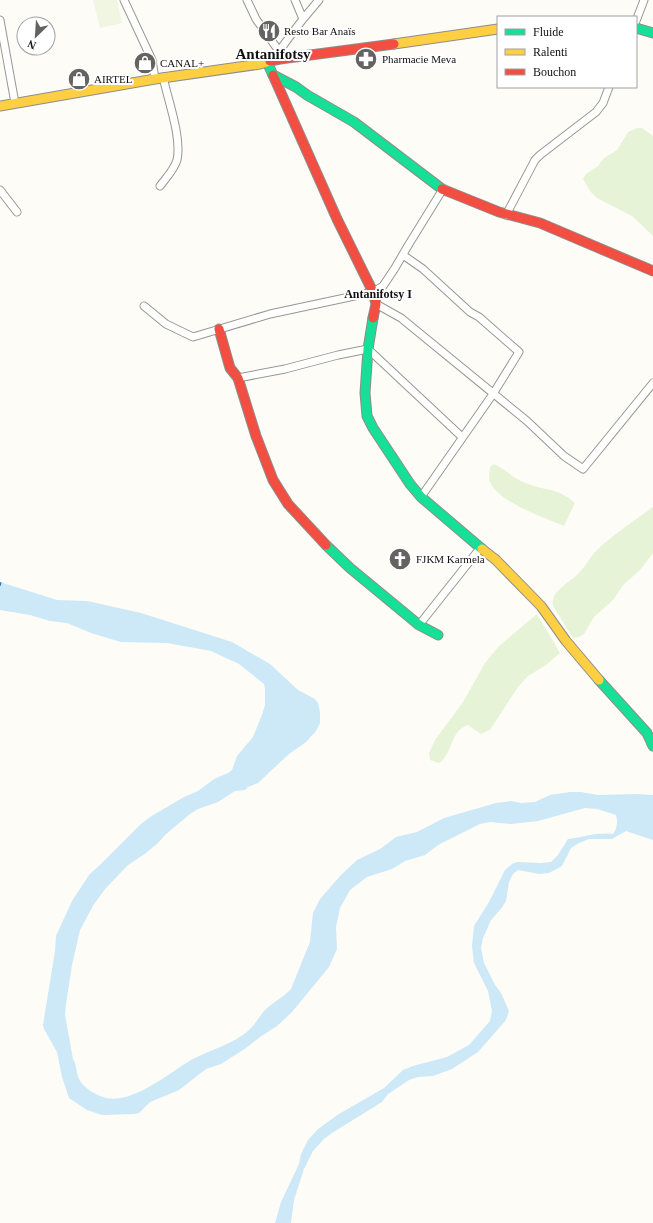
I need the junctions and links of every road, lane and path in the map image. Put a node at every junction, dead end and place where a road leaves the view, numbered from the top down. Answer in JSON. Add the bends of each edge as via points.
{"nodes":[{"id":1,"x":124,"y":0,"type":"edge"},
{"id":2,"x":247,"y":0,"type":"edge"},
{"id":3,"x":295,"y":0,"type":"edge"},
{"id":4,"x":319,"y":0,"type":"edge"},
{"id":5,"x":644,"y":0,"type":"edge"},
{"id":6,"x":637,"y":18,"type":"edge"},
{"id":7,"x":303,"y":19,"type":"junction"},
{"id":8,"x":0,"y":20,"type":"edge"},
{"id":9,"x":637,"y":28,"type":"edge"},
{"id":10,"x":497,"y":29,"type":"edge"},
{"id":11,"x":653,"y":33,"type":"edge"},
{"id":12,"x":279,"y":55,"type":"junction"},
{"id":13,"x":267,"y":62,"type":"junction"},
{"id":14,"x":272,"y":75,"type":"junction"},
{"id":15,"x":159,"y":78,"type":"junction"},
{"id":16,"x":609,"y":88,"type":"edge"},
{"id":17,"x":15,"y":103,"type":"junction"},
{"id":18,"x":0,"y":106,"type":"edge"},
{"id":19,"x":160,"y":186,"type":"dead end"},
{"id":20,"x":443,"y":189,"type":"junction"},
{"id":21,"x":0,"y":190,"type":"edge"},
{"id":22,"x":17,"y":212,"type":"dead end"},
{"id":23,"x":506,"y":215,"type":"junction"},
{"id":24,"x":403,"y":255,"type":"junction"},
{"id":25,"x":653,"y":271,"type":"edge"},
{"id":26,"x":374,"y":292,"type":"junction"},
{"id":27,"x":376,"y":304,"type":"junction"},
{"id":28,"x":144,"y":306,"type":"dead end"},
{"id":29,"x":219,"y":329,"type":"junction"},
{"id":30,"x":368,"y":349,"type":"junction"},
{"id":31,"x":238,"y":378,"type":"junction"},
{"id":32,"x":653,"y":383,"type":"edge"},
{"id":33,"x":493,"y":394,"type":"junction"},
{"id":34,"x":462,"y":436,"type":"junction"},
{"id":35,"x":421,"y":497,"type":"junction"},
{"id":36,"x":481,"y":547,"type":"junction"},
{"id":37,"x":419,"y":625,"type":"junction"},
{"id":38,"x":438,"y":635,"type":"dead end"},
{"id":39,"x":653,"y":746,"type":"edge"}],
"edges":[{"from":1,"to":15,"type":"street"},
{"from":2,"to":12,"type":"street"},
{"from":3,"to":7,"type":"street"},
{"from":4,"to":7,"type":"street"},
{"from":5,"to":6,"type":"street"},
{"from":7,"to":12,"type":"street"},
{"from":8,"to":17,"type":"street"},
{"from":9,"to":11,"type":"street"},
{"from":10,"to":12,"type":"street","via":[[419,41]]},
{"from":12,"to":13,"type":"street"},
{"from":13,"to":14,"type":"street"},
{"from":13,"to":15,"type":"street"},
{"from":14,"to":20,"type":"street","via":[[354,122]]},
{"from":14,"to":26,"type":"street","via":[[337,219]]},
{"from":15,"to":17,"type":"street"},
{"from":15,"to":19,"type":"street","via":[[178,146],[174,168]]},
{"from":16,"to":23,"type":"street","via":[[603,103],[596,112],[534,160]]},
{"from":17,"to":18,"type":"street"},
{"from":20,"to":23,"type":"street"},
{"from":20,"to":24,"type":"street"},
{"from":21,"to":22,"type":"street"},
{"from":23,"to":25,"type":"street","via":[[540,223]]},
{"from":24,"to":26,"type":"street","via":[[383,286]]},
{"from":24,"to":33,"type":"street","via":[[423,269],[519,352]]},
{"from":26,"to":27,"type":"street"},
{"from":26,"to":29,"type":"street","via":[[270,314]]},
{"from":27,"to":30,"type":"street"},
{"from":27,"to":33,"type":"street","via":[[401,318]]},
{"from":28,"to":29,"type":"street","via":[[166,324],[193,337]]},
{"from":29,"to":31,"type":"street","via":[[230,368]]},
{"from":30,"to":31,"type":"street"},
{"from":30,"to":34,"type":"street"},
{"from":30,"to":35,"type":"street","via":[[365,393],[367,416],[387,450]]},
{"from":31,"to":37,"type":"street","via":[[270,473],[288,504],[350,568]]},
{"from":32,"to":33,"type":"street","via":[[583,469],[564,456],[527,421]]},
{"from":33,"to":34,"type":"street"},
{"from":34,"to":35,"type":"street"},
{"from":35,"to":36,"type":"street"},
{"from":36,"to":37,"type":"street"},
{"from":36,"to":39,"type":"street","via":[[541,606],[578,656],[647,733]]},
{"from":37,"to":38,"type":"street"}]}
